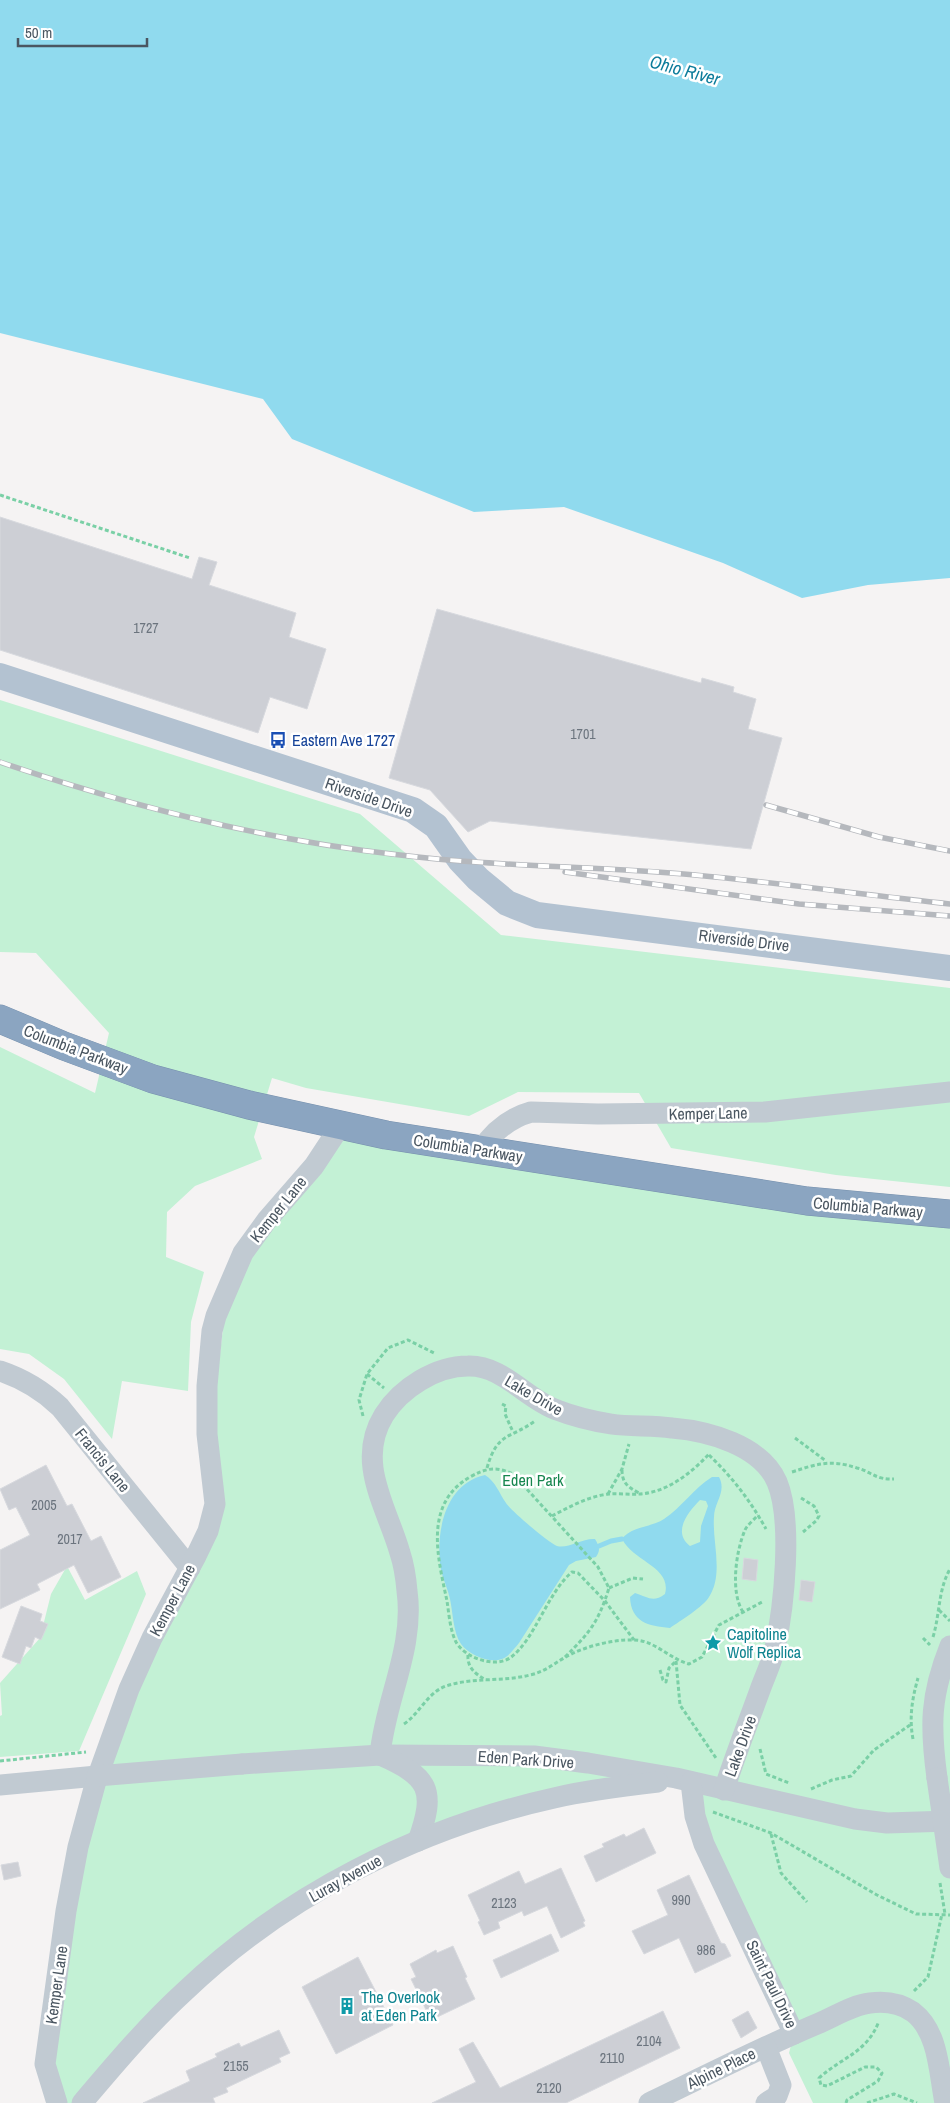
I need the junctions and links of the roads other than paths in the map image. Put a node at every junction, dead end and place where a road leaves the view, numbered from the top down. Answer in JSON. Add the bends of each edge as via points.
{"nodes":[{"id":1,"x":0,"y":676,"type":"edge"},
{"id":2,"x":950,"y":968,"type":"edge"},
{"id":3,"x":0,"y":1019,"type":"edge"},
{"id":4,"x":950,"y":1092,"type":"edge"},
{"id":5,"x":341,"y":1125,"type":"junction"},
{"id":6,"x":481,"y":1150,"type":"junction"},
{"id":7,"x":950,"y":1214,"type":"edge"},
{"id":8,"x":0,"y":1371,"type":"edge"},
{"id":9,"x":190,"y":1568,"type":"junction"},
{"id":10,"x":950,"y":1646,"type":"edge"},
{"id":11,"x":380,"y":1755,"type":"junction"},
{"id":12,"x":683,"y":1780,"type":"junction"},
{"id":13,"x":0,"y":1785,"type":"edge"},
{"id":14,"x":724,"y":1790,"type":"junction"},
{"id":15,"x":950,"y":1821,"type":"edge"},
{"id":16,"x":418,"y":1841,"type":"junction"},
{"id":17,"x":945,"y":1872,"type":"edge"},
{"id":18,"x":794,"y":2034,"type":"junction"},
{"id":19,"x":766,"y":2047,"type":"junction"},
{"id":20,"x":57,"y":2103,"type":"edge"},
{"id":21,"x":82,"y":2103,"type":"edge"},
{"id":22,"x":649,"y":2103,"type":"edge"},
{"id":23,"x":766,"y":2103,"type":"edge"},
{"id":24,"x":945,"y":2103,"type":"edge"}],
"edges":[{"from":1,"to":2,"type":"main road","name":"Riverside Drive","via":[[413,810],[436,826],[460,860],[506,903],[537,915]]},
{"from":3,"to":5,"type":"highway","name":"Columbia Parkway","via":[[153,1079]]},
{"from":4,"to":6,"type":"street","name":"Kemper Lane","via":[[765,1112],[531,1112],[520,1115],[493,1133]]},
{"from":5,"to":6,"type":"highway","name":"Columbia Parkway"},
{"from":5,"to":9,"type":"street","name":"Kemper Lane","via":[[314,1166],[243,1253],[216,1316],[207,1386],[207,1434],[215,1504],[208,1531]]},
{"from":6,"to":7,"type":"highway","name":"Columbia Parkway","via":[[807,1201]]},
{"from":8,"to":9,"type":"street","name":"Francis Lane","via":[[29,1383],[60,1407]]},
{"from":9,"to":20,"type":"street","name":"Kemper Lane","via":[[129,1689],[96,1781],[78,1847],[45,2064]]},
{"from":10,"to":17,"type":"street","bridge":true,"via":[[932,1708],[931,1734]]},
{"from":11,"to":12,"type":"street","name":"Eden Park Drive","via":[[534,1756]]},
{"from":11,"to":13,"type":"street","name":"Eden Park Drive","bridge":true},
{"from":11,"to":14,"type":"street","name":"Lake Drive","via":[[382,1729],[409,1625],[401,1554],[378,1496],[372,1471],[376,1435],[385,1413],[405,1391],[434,1373],[470,1365],[491,1370],[550,1408],[582,1419],[635,1427],[672,1428],[715,1447],[758,1458],[776,1478],[787,1538],[775,1648]]},
{"from":11,"to":16,"type":"street","via":[[411,1770],[421,1779],[428,1806]]},
{"from":12,"to":14,"type":"street","name":"Eden Park Drive"},
{"from":12,"to":16,"type":"street","name":"Luray Avenue","via":[[555,1798],[495,1813]]},
{"from":12,"to":18,"type":"street","name":"Saint Paul Drive","via":[[704,1844]]},
{"from":14,"to":15,"type":"street","name":"Eden Park Drive","via":[[855,1819],[887,1823]]},
{"from":16,"to":21,"type":"street","name":"Luray Avenue","via":[[335,1881],[232,1950],[141,2034]]},
{"from":18,"to":19,"type":"street","name":"Alpine Place"},
{"from":18,"to":24,"type":"street","name":"Saint Paul Drive","via":[[867,2003],[903,2006],[926,2025],[933,2040]]},
{"from":19,"to":22,"type":"street","name":"Alpine Place"},
{"from":19,"to":23,"type":"street","via":[[781,2085],[777,2096]]}]}
